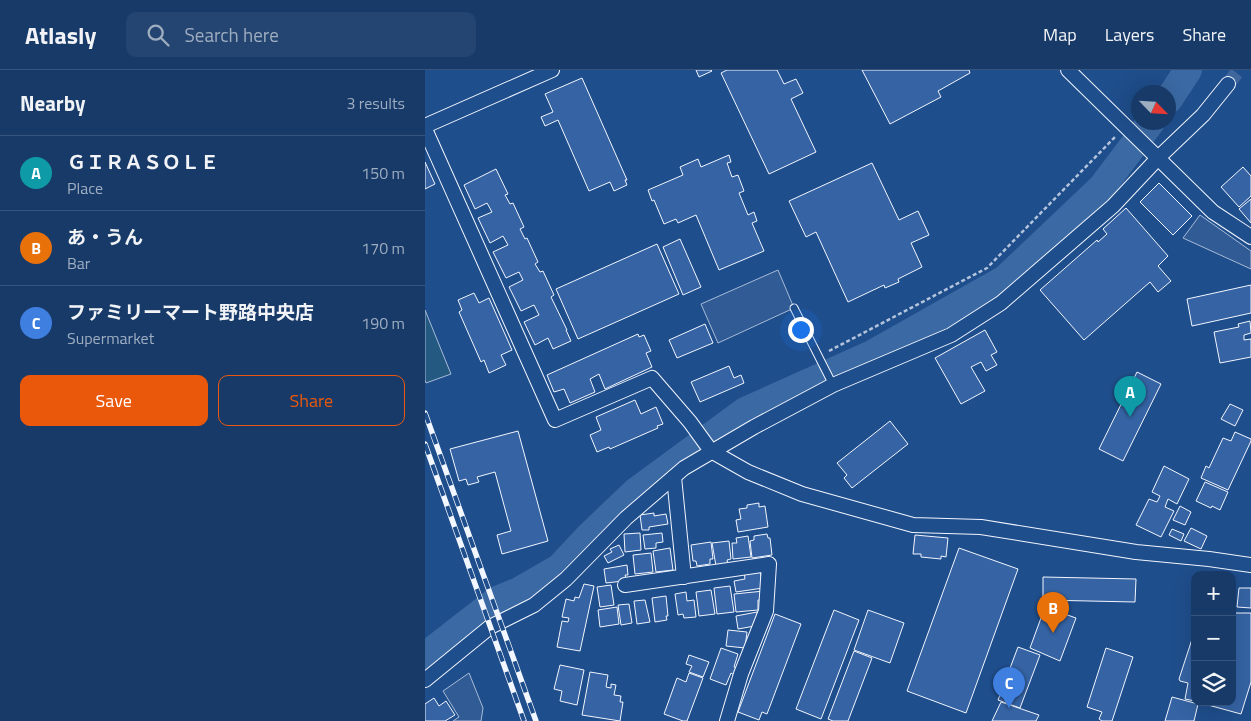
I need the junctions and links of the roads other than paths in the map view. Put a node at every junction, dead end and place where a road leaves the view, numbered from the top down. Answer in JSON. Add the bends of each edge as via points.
{"nodes":[{"id":1,"x":552,"y":70,"type":"edge"},
{"id":2,"x":1068,"y":70,"type":"edge"},
{"id":3,"x":1229,"y":84,"type":"tunnel mouth"},
{"id":4,"x":425,"y":127,"type":"edge"},
{"id":5,"x":1159,"y":157,"type":"junction"},
{"id":6,"x":1251,"y":237,"type":"edge"},
{"id":7,"x":794,"y":308,"type":"dead end"},
{"id":8,"x":833,"y":385,"type":"junction"},
{"id":9,"x":706,"y":443,"type":"junction"},
{"id":10,"x":674,"y":477,"type":"junction"},
{"id":11,"x":1251,"y":565,"type":"edge"},
{"id":12,"x":684,"y":577,"type":"junction"},
{"id":13,"x":625,"y":585,"type":"dead end"},
{"id":14,"x":425,"y":680,"type":"edge"},
{"id":15,"x":727,"y":721,"type":"edge"}],
"edges":[{"from":1,"to":4,"type":"street"},
{"from":2,"to":5,"type":"street"},
{"from":3,"to":5,"type":"street","via":[[1203,115]]},
{"from":4,"to":9,"type":"street","via":[[555,420],[652,378]]},
{"from":5,"to":6,"type":"street","via":[[1213,212]]},
{"from":5,"to":8,"type":"street","via":[[1113,206],[1001,303],[951,335]]},
{"from":7,"to":8,"type":"lane"},
{"from":8,"to":9,"type":"street"},
{"from":9,"to":10,"type":"street"},
{"from":9,"to":11,"type":"street","via":[[748,472],[802,494],[913,525],[981,527],[1136,552]]},
{"from":10,"to":12,"type":"street"},
{"from":10,"to":14,"type":"street","via":[[626,518],[560,585],[534,606],[491,628]]},
{"from":12,"to":13,"type":"street"},
{"from":12,"to":15,"type":"street","via":[[769,564],[766,611],[741,674]]}]}
